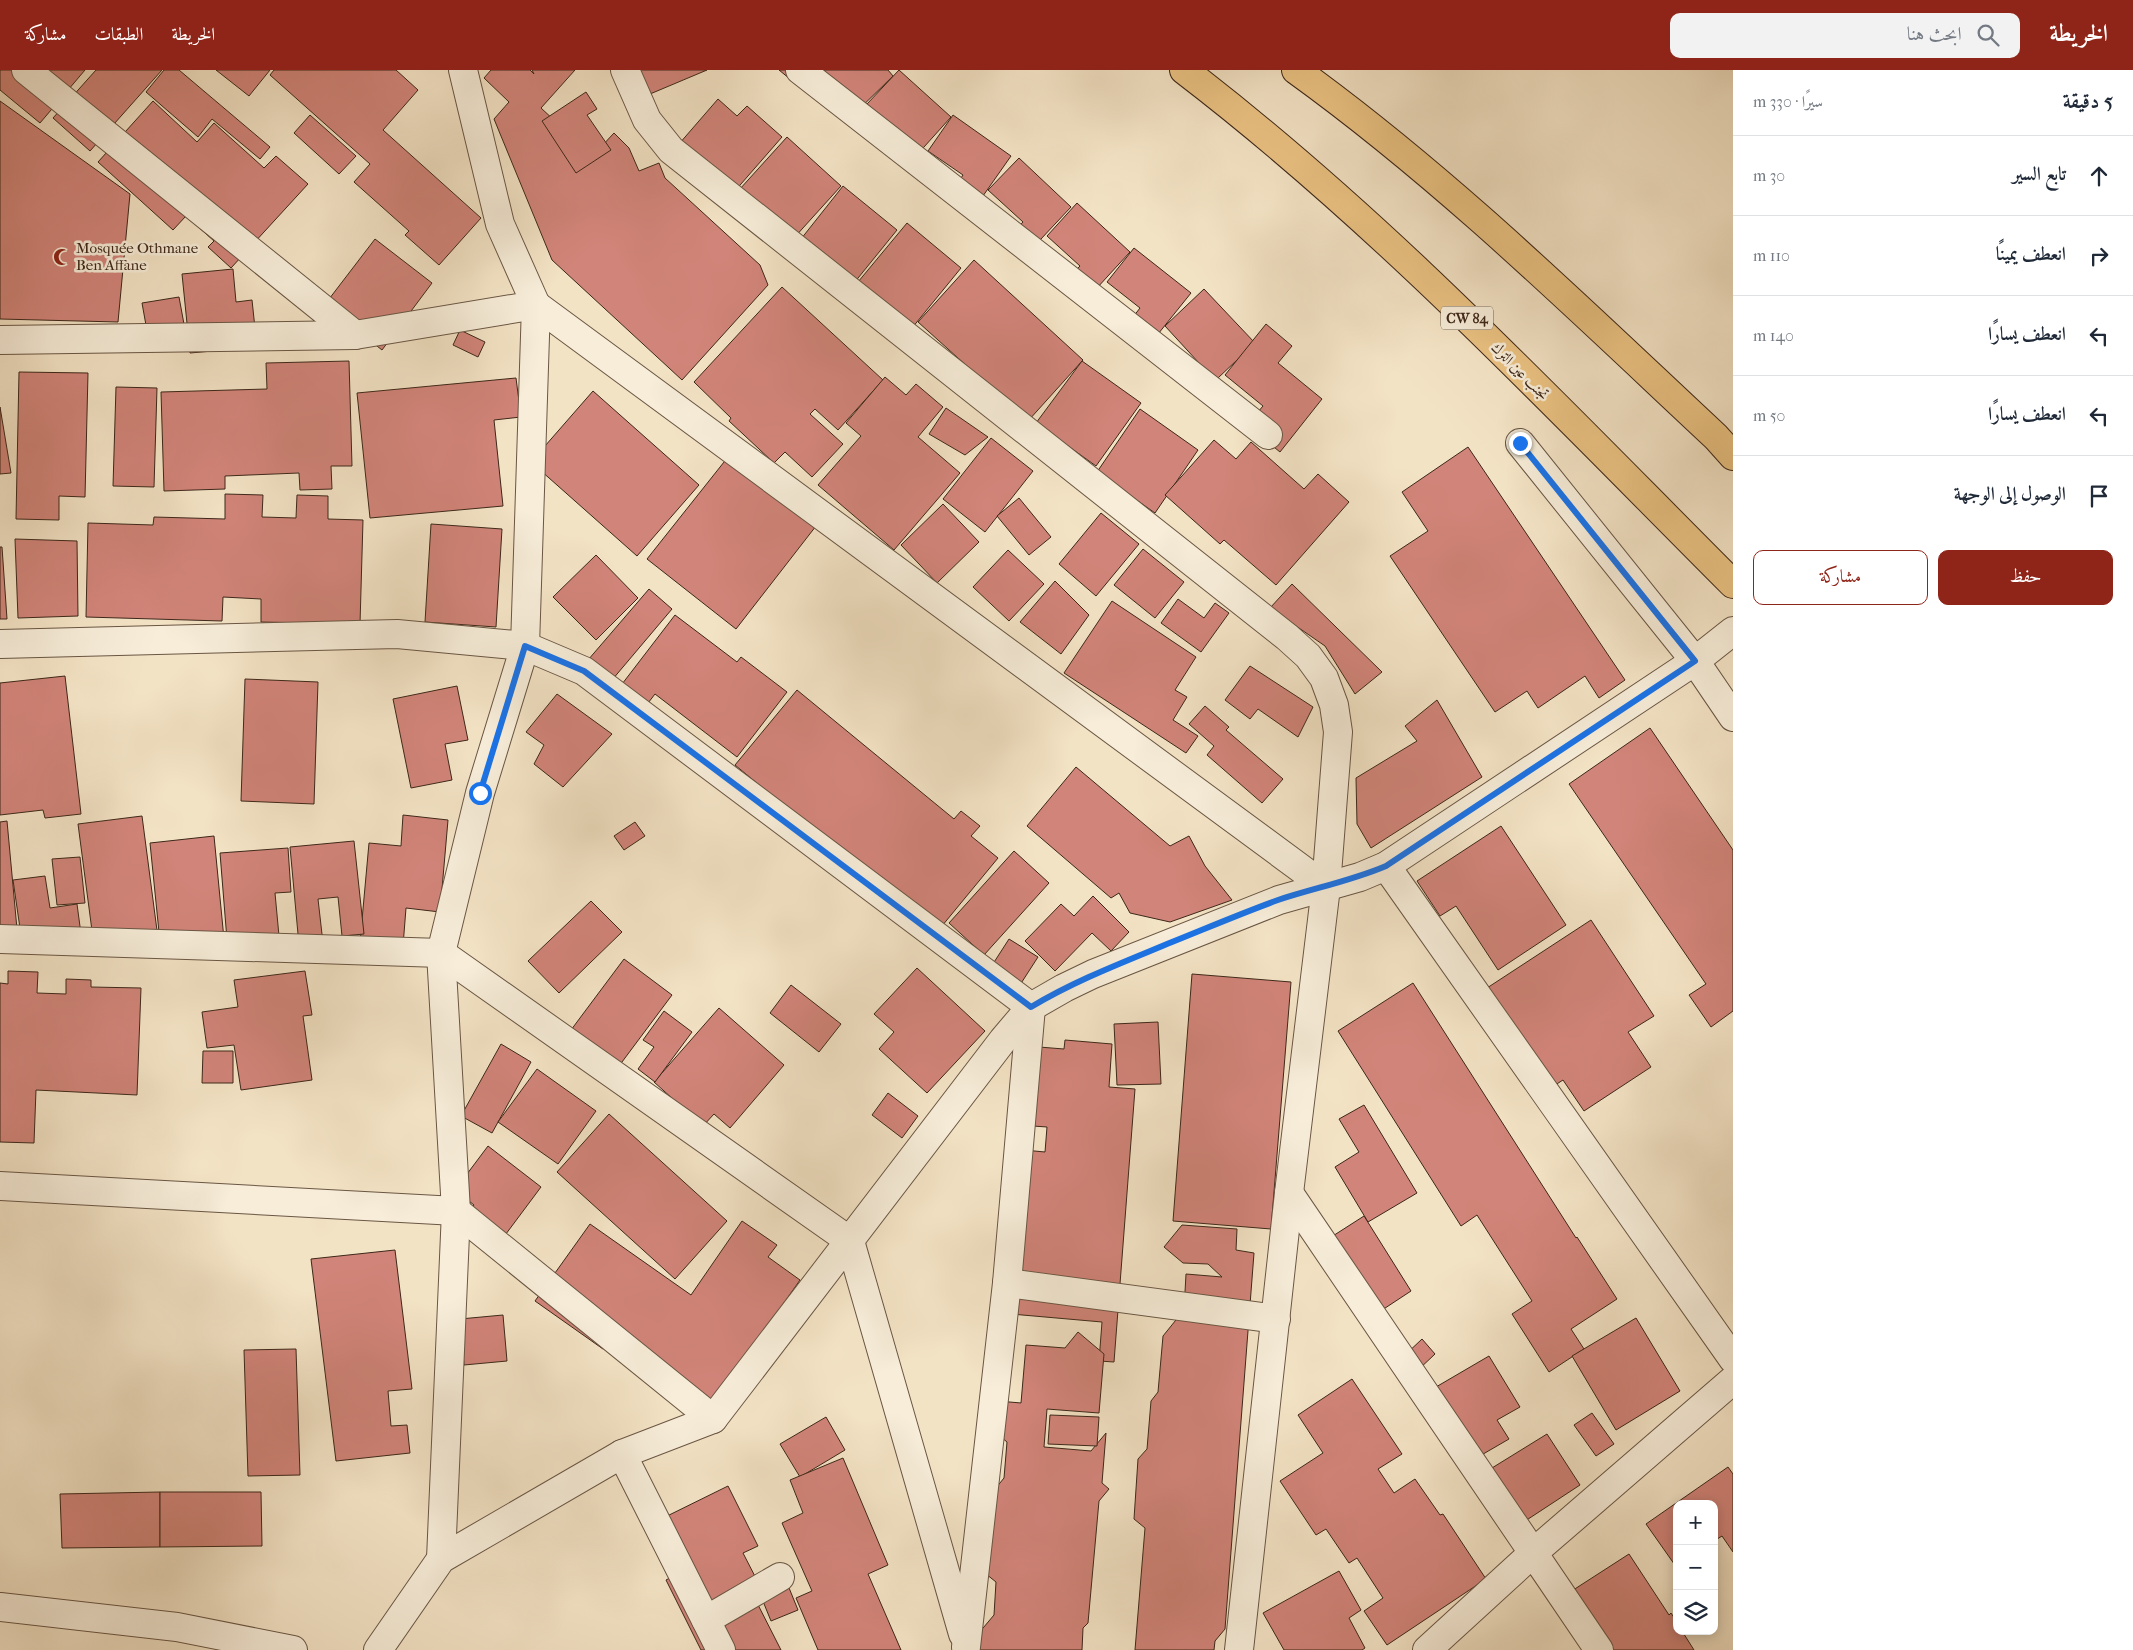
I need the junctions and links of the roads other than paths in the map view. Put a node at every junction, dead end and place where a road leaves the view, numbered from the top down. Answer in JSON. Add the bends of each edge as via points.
{"nodes":[{"id":1,"x":26,"y":70,"type":"edge"},
{"id":2,"x":463,"y":70,"type":"edge"},
{"id":3,"x":625,"y":70,"type":"edge"},
{"id":4,"x":800,"y":70,"type":"edge"},
{"id":5,"x":1184,"y":70,"type":"edge"},
{"id":6,"x":1296,"y":70,"type":"edge"},
{"id":7,"x":536,"y":305,"type":"junction"},
{"id":8,"x":355,"y":335,"type":"junction"},
{"id":9,"x":0,"y":340,"type":"edge"},
{"id":10,"x":1268,"y":435,"type":"dead end"},
{"id":11,"x":1520,"y":443,"type":"dead end"},
{"id":12,"x":1733,"y":456,"type":"edge"},
{"id":13,"x":1733,"y":584,"type":"edge"},
{"id":14,"x":1733,"y":631,"type":"edge"},
{"id":15,"x":0,"y":644,"type":"edge"},
{"id":16,"x":525,"y":646,"type":"junction"},
{"id":17,"x":1695,"y":661,"type":"junction"},
{"id":18,"x":1733,"y":717,"type":"edge"},
{"id":19,"x":1386,"y":866,"type":"junction"},
{"id":20,"x":1326,"y":887,"type":"junction"},
{"id":21,"x":0,"y":939,"type":"edge"},
{"id":22,"x":441,"y":953,"type":"junction"},
{"id":23,"x":1031,"y":1007,"type":"junction"},
{"id":24,"x":0,"y":1186,"type":"edge"},
{"id":25,"x":1289,"y":1193,"type":"junction"},
{"id":26,"x":0,"y":1199,"type":"edge"},
{"id":27,"x":456,"y":1211,"type":"junction"},
{"id":28,"x":850,"y":1241,"type":"junction"},
{"id":29,"x":1007,"y":1283,"type":"junction"},
{"id":30,"x":1276,"y":1319,"type":"junction"},
{"id":31,"x":1733,"y":1359,"type":"edge"},
{"id":32,"x":1733,"y":1380,"type":"edge"},
{"id":33,"x":714,"y":1419,"type":"junction"},
{"id":34,"x":622,"y":1454,"type":"junction"},
{"id":35,"x":1533,"y":1553,"type":"junction"},
{"id":36,"x":441,"y":1559,"type":"junction"},
{"id":37,"x":780,"y":1577,"type":"dead end"},
{"id":38,"x":0,"y":1607,"type":"edge"},
{"id":39,"x":706,"y":1620,"type":"junction"},
{"id":40,"x":968,"y":1649,"type":"edge"},
{"id":41,"x":293,"y":1650,"type":"edge"},
{"id":42,"x":378,"y":1650,"type":"edge"},
{"id":43,"x":720,"y":1650,"type":"edge"},
{"id":44,"x":1239,"y":1650,"type":"edge"},
{"id":45,"x":1427,"y":1650,"type":"edge"},
{"id":46,"x":1599,"y":1650,"type":"edge"}],
"edges":[{"from":1,"to":8,"type":"street"},
{"from":2,"to":7,"type":"street","via":[[500,224]]},
{"from":3,"to":20,"type":"street","via":[[646,120],[671,150],[1308,656],[1327,687],[1334,705],[1338,732]]},
{"from":4,"to":10,"type":"street"},
{"from":5,"to":13,"type":"highway","name":"تجنب عين الترك","number":"CW 84","via":[[1332,190],[1482,333]]},
{"from":6,"to":12,"type":"highway","via":[[1359,118],[1500,236]]},
{"from":7,"to":8,"type":"street"},
{"from":7,"to":16,"type":"street"},
{"from":7,"to":20,"type":"street"},
{"from":8,"to":9,"type":"street"},
{"from":11,"to":17,"type":"street"},
{"from":14,"to":17,"type":"street"},
{"from":15,"to":16,"type":"street","via":[[397,634]]},
{"from":16,"to":22,"type":"street","via":[[480,793]]},
{"from":16,"to":23,"type":"street","via":[[584,671]]},
{"from":17,"to":18,"type":"street"},
{"from":17,"to":19,"type":"street"},
{"from":19,"to":20,"type":"street"},
{"from":19,"to":31,"type":"street"},
{"from":20,"to":23,"type":"street","via":[[1279,900],[1093,974]]},
{"from":20,"to":25,"type":"street"},
{"from":21,"to":22,"type":"street"},
{"from":22,"to":27,"type":"street"},
{"from":22,"to":28,"type":"street"},
{"from":23,"to":28,"type":"street"},
{"from":23,"to":29,"type":"street"},
{"from":24,"to":26,"type":"street"},
{"from":24,"to":27,"type":"street"},
{"from":25,"to":30,"type":"street"},
{"from":25,"to":35,"type":"street"},
{"from":27,"to":33,"type":"street"},
{"from":27,"to":36,"type":"street"},
{"from":28,"to":33,"type":"street"},
{"from":28,"to":40,"type":"street"},
{"from":29,"to":30,"type":"street"},
{"from":29,"to":40,"type":"street"},
{"from":30,"to":44,"type":"street"},
{"from":32,"to":35,"type":"street"},
{"from":33,"to":34,"type":"street"},
{"from":34,"to":36,"type":"street"},
{"from":34,"to":39,"type":"street"},
{"from":35,"to":45,"type":"street"},
{"from":35,"to":46,"type":"street"},
{"from":36,"to":42,"type":"street"},
{"from":37,"to":39,"type":"street"},
{"from":38,"to":41,"type":"street","via":[[177,1627]]},
{"from":39,"to":43,"type":"street"}]}
